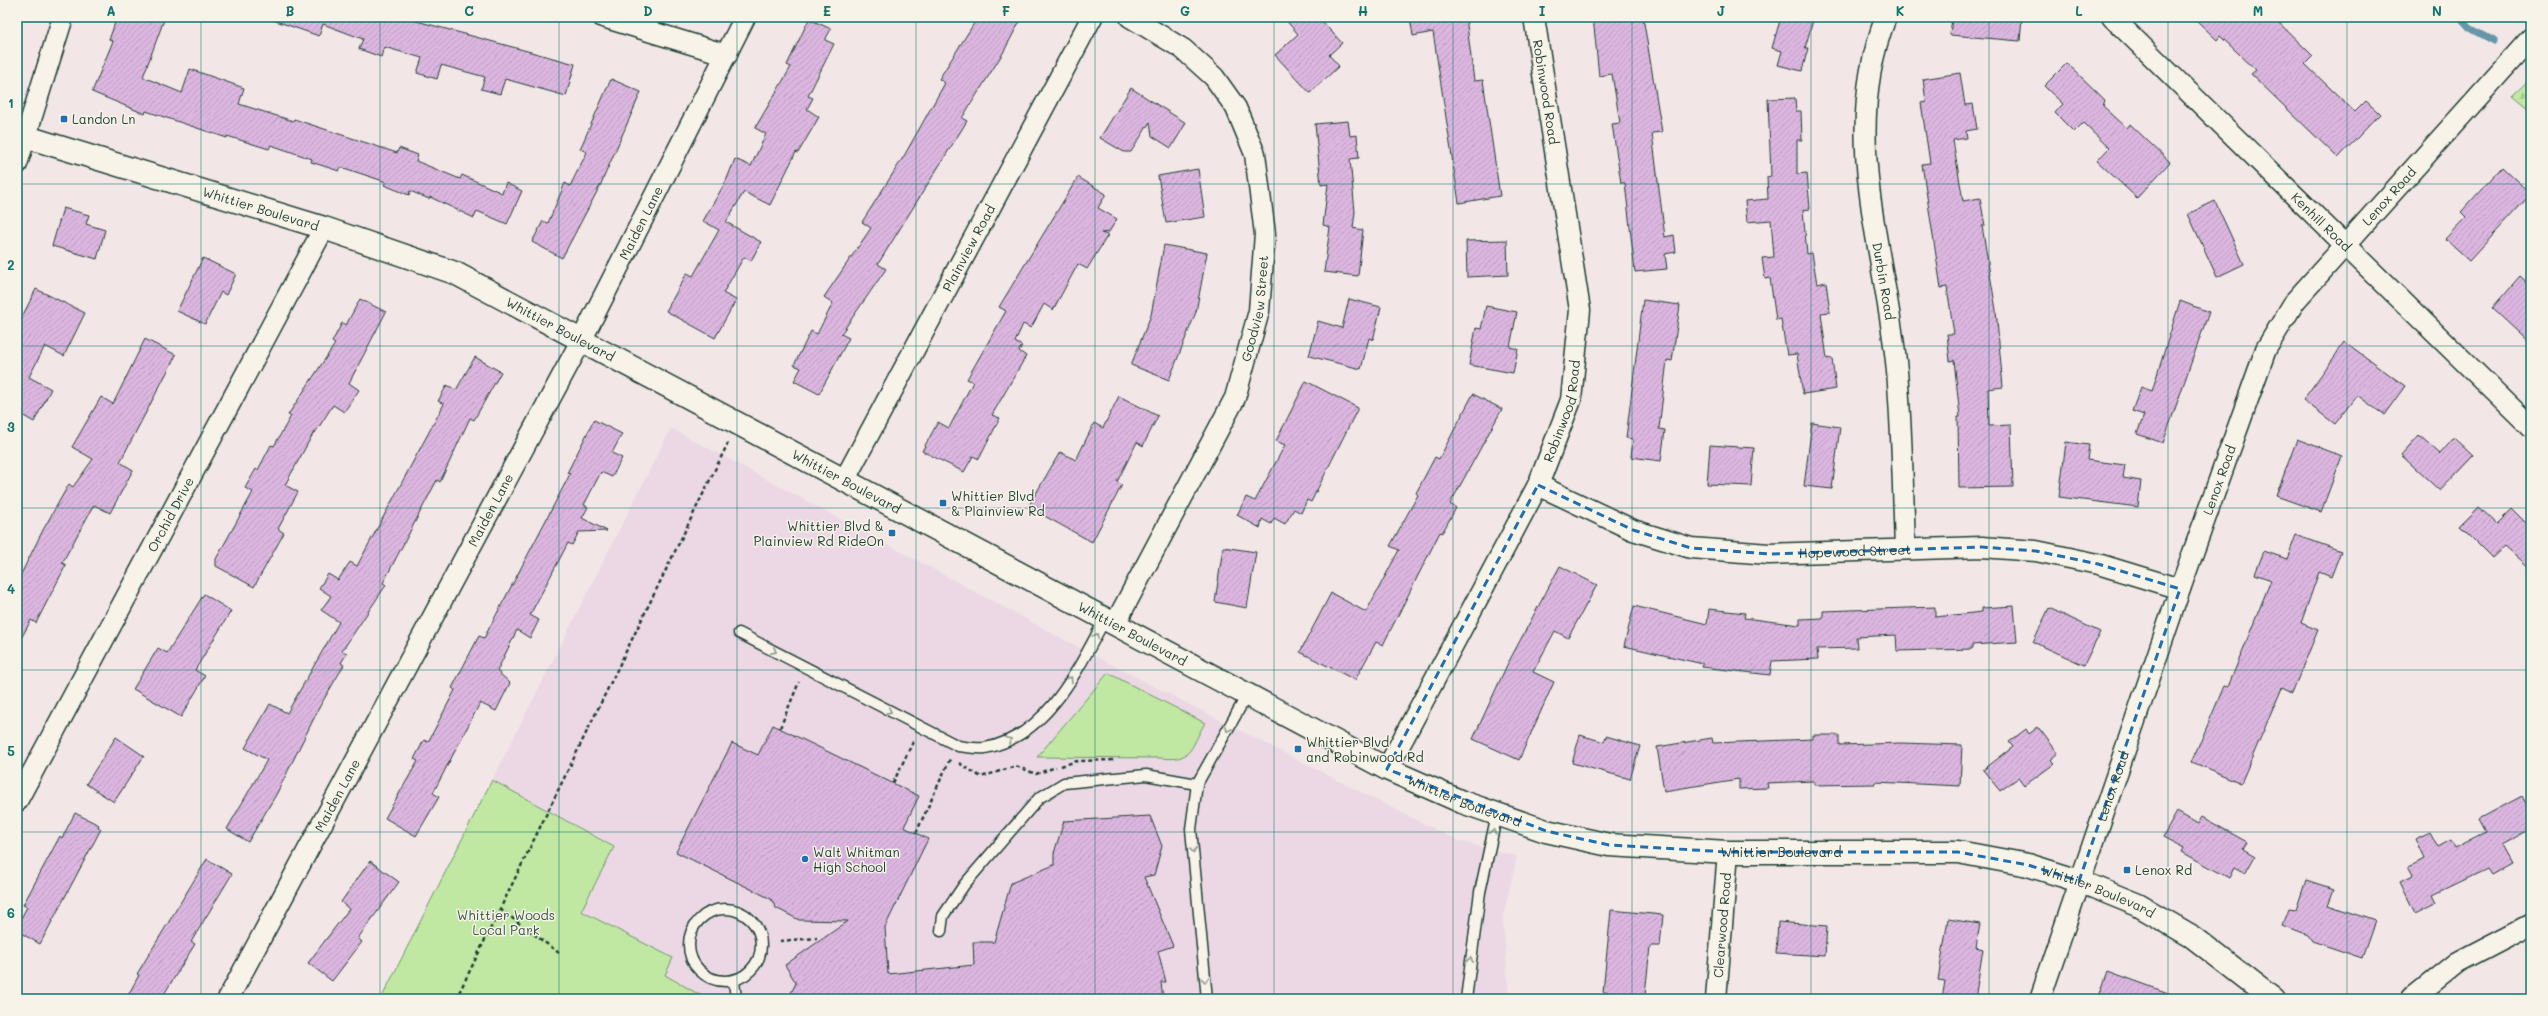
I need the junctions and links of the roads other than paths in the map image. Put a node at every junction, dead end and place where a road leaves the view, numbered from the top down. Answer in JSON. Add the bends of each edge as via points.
{"nodes":[{"id":1,"x":63,"y":17,"type":"edge"},
{"id":2,"x":603,"y":17,"type":"edge"},
{"id":3,"x":745,"y":17,"type":"edge"},
{"id":4,"x":1092,"y":17,"type":"edge"},
{"id":5,"x":1130,"y":17,"type":"edge"},
{"id":6,"x":1534,"y":17,"type":"edge"},
{"id":7,"x":1886,"y":17,"type":"edge"},
{"id":8,"x":2112,"y":17,"type":"edge"},
{"id":9,"x":2531,"y":38,"type":"edge"},
{"id":10,"x":727,"y":55,"type":"junction"},
{"id":11,"x":21,"y":135,"type":"edge"},
{"id":12,"x":17,"y":164,"type":"edge"},
{"id":13,"x":324,"y":228,"type":"junction"},
{"id":14,"x":2344,"y":246,"type":"junction"},
{"id":15,"x":582,"y":339,"type":"junction"},
{"id":16,"x":2531,"y":427,"type":"edge"},
{"id":17,"x":845,"y":479,"type":"junction"},
{"id":18,"x":1538,"y":485,"type":"junction"},
{"id":19,"x":1905,"y":550,"type":"junction"},
{"id":20,"x":2180,"y":589,"type":"junction"},
{"id":21,"x":1110,"y":622,"type":"junction"},
{"id":22,"x":739,"y":633,"type":"dead end"},
{"id":23,"x":1247,"y":695,"type":"junction"},
{"id":24,"x":1386,"y":768,"type":"junction"},
{"id":25,"x":1197,"y":784,"type":"junction"},
{"id":26,"x":17,"y":802,"type":"edge"},
{"id":27,"x":1497,"y":814,"type":"junction"},
{"id":28,"x":1728,"y":852,"type":"junction"},
{"id":29,"x":2079,"y":881,"type":"junction"},
{"id":30,"x":2531,"y":924,"type":"edge"},
{"id":31,"x":940,"y":931,"type":"dead end"},
{"id":32,"x":734,"y":981,"type":"junction"},
{"id":33,"x":228,"y":999,"type":"edge"},
{"id":34,"x":736,"y":999,"type":"edge"},
{"id":35,"x":1207,"y":999,"type":"edge"},
{"id":36,"x":1466,"y":999,"type":"edge"},
{"id":37,"x":1716,"y":999,"type":"edge"},
{"id":38,"x":2040,"y":999,"type":"edge"},
{"id":39,"x":2273,"y":999,"type":"edge"},
{"id":40,"x":2412,"y":999,"type":"edge"}],
"edges":[{"from":1,"to":11,"type":"street"},
{"from":2,"to":10,"type":"street"},
{"from":3,"to":10,"type":"street","name":"Maiden Lane"},
{"from":4,"to":17,"type":"street","name":"Plainview Road"},
{"from":5,"to":21,"type":"street","name":"Goodview Street","via":[[1183,49],[1214,76],[1236,108],[1255,154],[1265,234],[1259,311],[1235,398]]},
{"from":6,"to":18,"type":"street","name":"Robinwood Road","via":[[1580,310],[1571,400]]},
{"from":7,"to":19,"type":"street","name":"Durbin Road","via":[[1874,45],[1866,98],[1864,155],[1897,371]]},
{"from":8,"to":14,"type":"street","name":"Kenhill Road"},
{"from":9,"to":14,"type":"street","name":"Lenox Road"},
{"from":10,"to":15,"type":"street","name":"Maiden Lane"},
{"from":11,"to":12,"type":"street"},
{"from":11,"to":13,"type":"street","name":"Whittier Boulevard"},
{"from":13,"to":15,"type":"street","name":"Whittier Boulevard","via":[[455,272]]},
{"from":13,"to":26,"type":"street","name":"Orchid Drive"},
{"from":14,"to":16,"type":"street","name":"Kenhill Road"},
{"from":14,"to":20,"type":"street","name":"Lenox Road","via":[[2296,301],[2266,349]]},
{"from":15,"to":17,"type":"street","name":"Whittier Boulevard"},
{"from":15,"to":33,"type":"street","name":"Maiden Lane"},
{"from":17,"to":21,"type":"street","name":"Whittier Boulevard"},
{"from":18,"to":19,"type":"street","name":"Hopewood Street","via":[[1633,530],[1691,548],[1769,554]]},
{"from":18,"to":24,"type":"street","name":"Robinwood Road"},
{"from":19,"to":20,"type":"street","name":"Hopewood Street","via":[[1982,547],[2036,551],[2098,564]]},
{"from":20,"to":29,"type":"street","name":"Lenox Road"},
{"from":22,"to":21,"type":"lane","one_way":true,"via":[[958,746],[983,748],[1008,741],[1031,726],[1052,705]]},
{"from":21,"to":23,"type":"street","name":"Whittier Boulevard"},
{"from":23,"to":24,"type":"street","name":"Whittier Boulevard"},
{"from":23,"to":25,"type":"lane","one_way":true},
{"from":24,"to":27,"type":"street","name":"Whittier Boulevard","via":[[1462,802]]},
{"from":25,"to":31,"type":"lane","via":[[1146,775],[1064,783],[1039,798],[964,885],[943,916]]},
{"from":25,"to":35,"type":"lane","one_way":true,"via":[[1191,829]]},
{"from":27,"to":28,"type":"street","name":"Whittier Boulevard","via":[[1546,831],[1609,845]]},
{"from":36,"to":27,"type":"lane","one_way":true,"via":[[1480,892]]},
{"from":28,"to":29,"type":"street","name":"Whittier Boulevard","via":[[1958,852],[2028,865]]},
{"from":28,"to":37,"type":"street","name":"Clearwood Road"},
{"from":29,"to":38,"type":"street","name":"Lenox Road"},
{"from":29,"to":39,"type":"street","name":"Whittier Boulevard","via":[[2138,905],[2193,937]]},
{"from":30,"to":40,"type":"street","via":[[2458,962]]},
{"from":32,"to":32,"type":"lane","via":[[750,972],[760,958],[762,939],[755,923],[741,911],[723,908],[706,913],[693,926],[688,942],[691,959],[701,973],[716,981]]},
{"from":32,"to":34,"type":"lane"}]}
